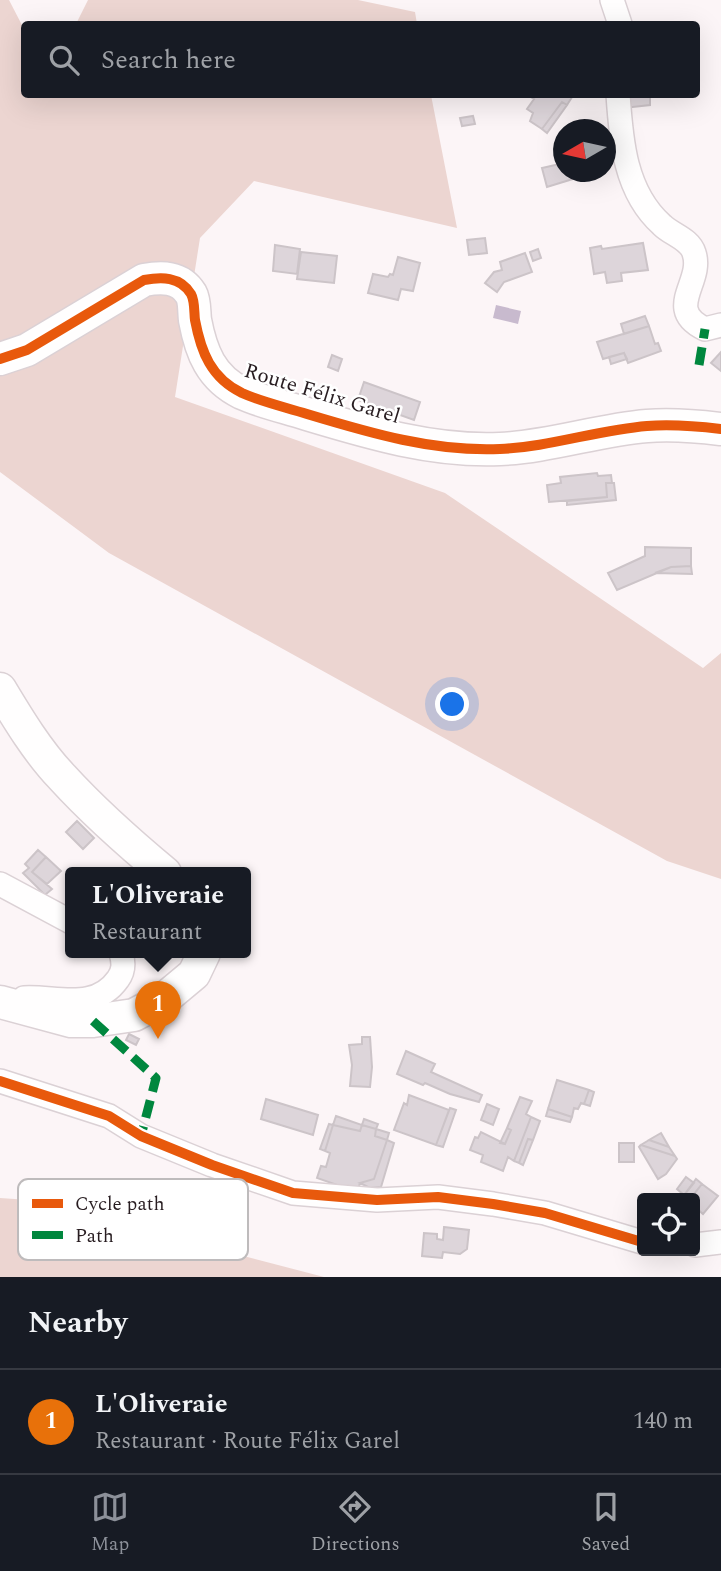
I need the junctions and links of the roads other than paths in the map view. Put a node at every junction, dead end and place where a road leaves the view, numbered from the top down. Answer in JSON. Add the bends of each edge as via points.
{"nodes":[{"id":1,"x":612,"y":0,"type":"edge"},
{"id":2,"x":620,"y":21,"type":"edge"},
{"id":3,"x":619,"y":98,"type":"edge"},
{"id":4,"x":721,"y":325,"type":"edge"},
{"id":5,"x":0,"y":359,"type":"edge"},
{"id":6,"x":721,"y":429,"type":"edge"},
{"id":7,"x":0,"y":689,"type":"edge"},
{"id":8,"x":158,"y":867,"type":"edge"},
{"id":9,"x":0,"y":884,"type":"edge"},
{"id":10,"x":65,"y":919,"type":"edge"},
{"id":11,"x":123,"y":958,"type":"edge"},
{"id":12,"x":202,"y":958,"type":"edge"},
{"id":13,"x":7,"y":1004,"type":"edge"},
{"id":14,"x":0,"y":1081,"type":"edge"},
{"id":15,"x":637,"y":1241,"type":"edge"},
{"id":16,"x":721,"y":1242,"type":"edge"},
{"id":17,"x":700,"y":1244,"type":"edge"}],
"edges":[{"from":1,"to":2,"type":"street"},
{"from":3,"to":4,"type":"street","via":[[629,175],[660,224],[691,245],[696,257],[685,300],[687,315],[705,329]]},
{"from":5,"to":6,"type":"street","name":"Route Félix Garel","via":[[27,350],[144,280],[163,276],[191,295],[198,337],[214,373],[257,399],[339,423],[438,447],[499,449],[646,426]]},
{"from":7,"to":8,"type":"street","via":[[60,776]]},
{"from":9,"to":10,"type":"street"},
{"from":11,"to":13,"type":"street","via":[[121,975],[101,995],[66,1001],[25,997]]},
{"from":12,"to":13,"type":"street","via":[[194,974],[164,999],[134,1015],[71,1021]]},
{"from":14,"to":15,"type":"street","via":[[109,1116],[141,1136],[293,1193],[377,1200],[438,1197],[492,1204],[545,1213]]},
{"from":16,"to":17,"type":"street"}]}
